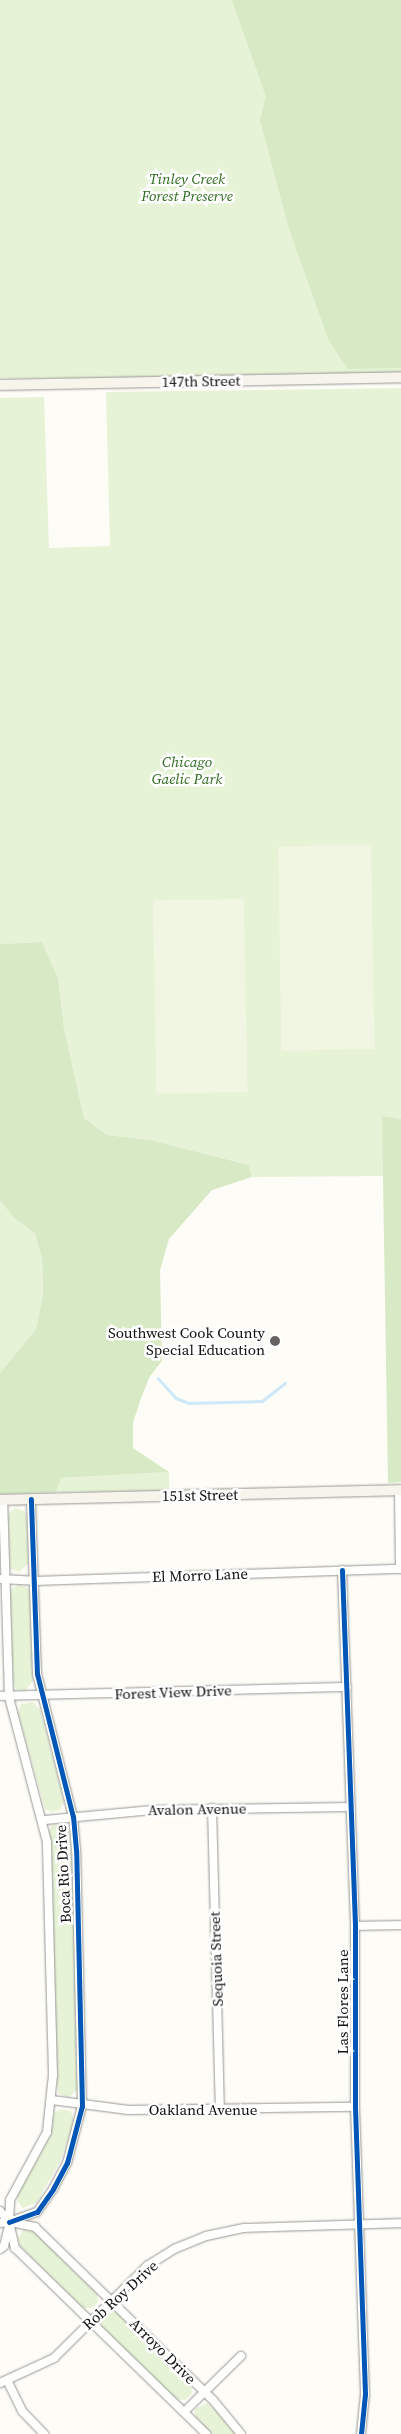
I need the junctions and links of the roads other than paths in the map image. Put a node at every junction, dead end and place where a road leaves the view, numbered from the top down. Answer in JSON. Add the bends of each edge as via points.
{"nodes":[{"id":1,"x":401,"y":376,"type":"edge"},
{"id":2,"x":0,"y":385,"type":"edge"},
{"id":3,"x":400,"y":1490,"type":"edge"},
{"id":4,"x":31,"y":1499,"type":"junction"},
{"id":5,"x":1,"y":1500,"type":"edge"},
{"id":6,"x":401,"y":1568,"type":"edge"},
{"id":7,"x":342,"y":1570,"type":"junction"},
{"id":8,"x":2,"y":1579,"type":"edge"},
{"id":9,"x":34,"y":1581,"type":"junction"},
{"id":10,"x":347,"y":1687,"type":"junction"},
{"id":11,"x":0,"y":1696,"type":"edge"},
{"id":12,"x":41,"y":1696,"type":"junction"},
{"id":13,"x":10,"y":1697,"type":"junction"},
{"id":14,"x":350,"y":1807,"type":"junction"},
{"id":15,"x":212,"y":1808,"type":"junction"},
{"id":16,"x":73,"y":1817,"type":"junction"},
{"id":17,"x":45,"y":1820,"type":"junction"},
{"id":18,"x":401,"y":1925,"type":"edge"},
{"id":19,"x":355,"y":1926,"type":"junction"},
{"id":20,"x":52,"y":2100,"type":"junction"},
{"id":21,"x":82,"y":2106,"type":"junction"},
{"id":22,"x":356,"y":2107,"type":"junction"},
{"id":23,"x":220,"y":2110,"type":"junction"},
{"id":24,"x":0,"y":2211,"type":"edge"},
{"id":25,"x":0,"y":2222,"type":"edge"},
{"id":26,"x":10,"y":2222,"type":"junction"},
{"id":27,"x":401,"y":2223,"type":"edge"},
{"id":28,"x":360,"y":2224,"type":"junction"},
{"id":29,"x":0,"y":2249,"type":"edge"},
{"id":30,"x":111,"y":2300,"type":"junction"},
{"id":31,"x":90,"y":2321,"type":"junction"},
{"id":32,"x":241,"y":2356,"type":"dead end"},
{"id":33,"x":4,"y":2382,"type":"edge"},
{"id":34,"x":204,"y":2392,"type":"junction"},
{"id":35,"x":184,"y":2412,"type":"junction"},
{"id":36,"x":44,"y":2434,"type":"edge"},
{"id":37,"x":206,"y":2434,"type":"edge"},
{"id":38,"x":242,"y":2434,"type":"edge"},
{"id":39,"x":361,"y":2434,"type":"edge"}],
"edges":[{"from":1,"to":2,"type":"main road","name":"147th Street"},
{"from":3,"to":4,"type":"main road","name":"151st Street"},
{"from":3,"to":6,"type":"street"},
{"from":4,"to":5,"type":"main road","name":"151st Street"},
{"from":4,"to":9,"type":"street","name":"Boca Rio Drive"},
{"from":5,"to":8,"type":"street","name":"Boca Rio Drive"},
{"from":6,"to":7,"type":"street","name":"El Morro Lane"},
{"from":7,"to":9,"type":"street","name":"El Morro Lane"},
{"from":7,"to":10,"type":"street","name":"Las Flores Lane"},
{"from":8,"to":9,"type":"street","name":"El Morro Lane"},
{"from":8,"to":13,"type":"street","name":"Boca Rio Drive"},
{"from":9,"to":12,"type":"street","name":"Boca Rio Drive"},
{"from":10,"to":12,"type":"street","name":"Forest View Drive"},
{"from":10,"to":14,"type":"street","name":"Las Flores Lane"},
{"from":11,"to":13,"type":"street","name":"Forest View Drive"},
{"from":12,"to":13,"type":"street","name":"Forest View Drive"},
{"from":12,"to":16,"type":"street","name":"Boca Rio Drive"},
{"from":13,"to":17,"type":"street","name":"Boca Rio Drive"},
{"from":14,"to":15,"type":"street","name":"Avalon Avenue"},
{"from":14,"to":19,"type":"street","name":"Las Flores Lane"},
{"from":15,"to":16,"type":"street","name":"Avalon Avenue"},
{"from":15,"to":23,"type":"street","name":"Sequoia Street"},
{"from":16,"to":17,"type":"street","name":"Avalon Avenue"},
{"from":16,"to":21,"type":"street","name":"Boca Rio Drive"},
{"from":17,"to":20,"type":"street","name":"Boca Rio Drive"},
{"from":18,"to":19,"type":"street"},
{"from":19,"to":22,"type":"street","name":"Las Flores Lane"},
{"from":20,"to":21,"type":"street","name":"Oakland Avenue"},
{"from":20,"to":26,"type":"street","name":"Boca Rio Drive","via":[[47,2132],[10,2200]]},
{"from":21,"to":23,"type":"street","name":"Oakland Avenue"},
{"from":21,"to":26,"type":"street","name":"Boca Rio Drive","via":[[67,2163],[53,2189],[37,2212]]},
{"from":22,"to":23,"type":"street","name":"Oakland Avenue"},
{"from":22,"to":28,"type":"street","name":"Las Flores Lane"},
{"from":24,"to":26,"type":"street"},
{"from":25,"to":26,"type":"street","name":"Boca Rio Drive"},
{"from":26,"to":29,"type":"street","name":"Boca Rio Drive","via":[[4,2246]]},
{"from":26,"to":30,"type":"street","name":"Arroyo Drive","via":[[36,2227]]},
{"from":26,"to":31,"type":"street","name":"Arroyo Drive","via":[[15,2248]]},
{"from":27,"to":28,"type":"street","name":"Rob Roy Drive"},
{"from":28,"to":30,"type":"street","name":"Rob Roy Drive","via":[[259,2227],[206,2236],[174,2249],[148,2266]]},
{"from":28,"to":39,"type":"street","name":"Las Flores Lane","via":[[365,2409]]},
{"from":30,"to":31,"type":"street","name":"Rob Roy Drive"},
{"from":30,"to":34,"type":"street","name":"Arroyo Drive"},
{"from":31,"to":33,"type":"street","name":"Rob Roy Drive","via":[[54,2358]]},
{"from":31,"to":35,"type":"street","name":"Arroyo Drive"},
{"from":32,"to":34,"type":"street"},
{"from":33,"to":36,"type":"street","via":[[22,2412]]},
{"from":34,"to":35,"type":"street"},
{"from":34,"to":38,"type":"street","name":"Arroyo Drive"},
{"from":35,"to":37,"type":"street","name":"Arroyo Drive"}]}
